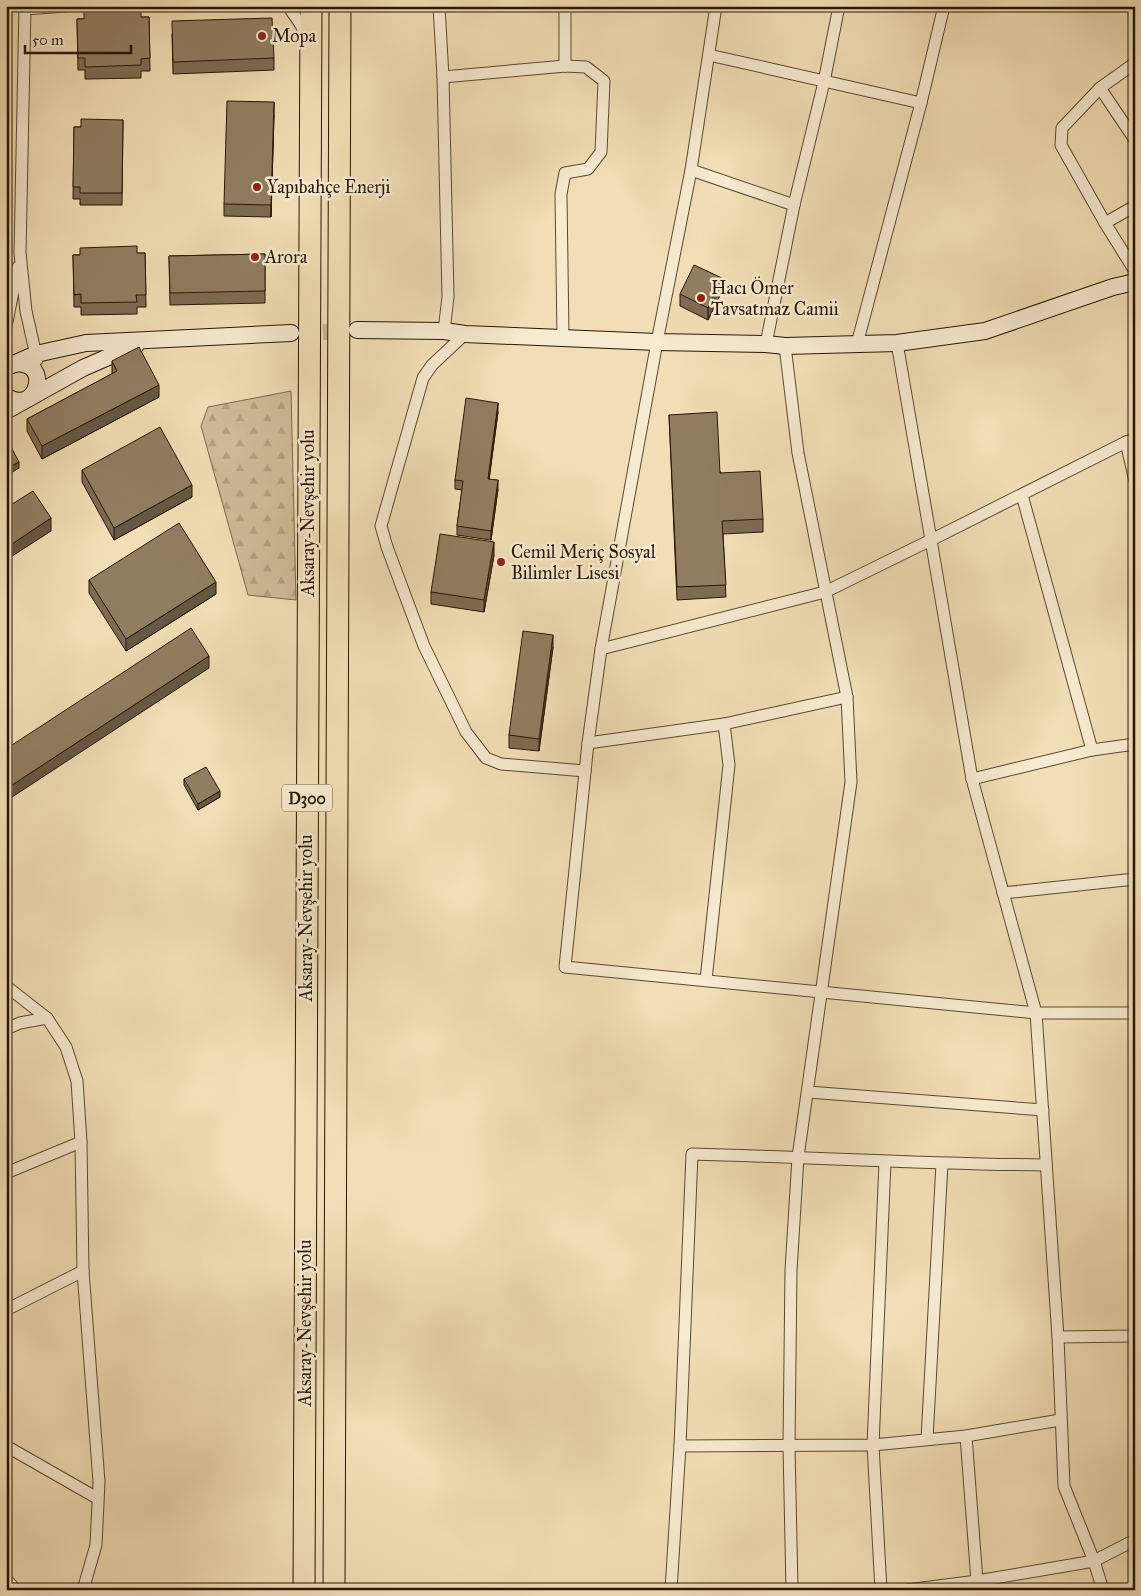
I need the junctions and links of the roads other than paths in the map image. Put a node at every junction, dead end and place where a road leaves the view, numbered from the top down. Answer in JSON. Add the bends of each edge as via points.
{"nodes":[{"id":1,"x":65,"y":6,"type":"edge"},
{"id":2,"x":288,"y":6,"type":"edge"},
{"id":3,"x":311,"y":6,"type":"edge"},
{"id":4,"x":438,"y":6,"type":"edge"},
{"id":5,"x":565,"y":6,"type":"edge"},
{"id":6,"x":716,"y":6,"type":"edge"},
{"id":7,"x":839,"y":6,"type":"edge"},
{"id":8,"x":944,"y":6,"type":"edge"},
{"id":9,"x":25,"y":8,"type":"edge"},
{"id":10,"x":340,"y":8,"type":"edge"},
{"id":11,"x":310,"y":47,"type":"junction"},
{"id":12,"x":709,"y":55,"type":"junction"},
{"id":13,"x":1135,"y":63,"type":"edge"},
{"id":14,"x":564,"y":66,"type":"junction"},
{"id":15,"x":443,"y":78,"type":"junction"},
{"id":16,"x":824,"y":82,"type":"junction"},
{"id":17,"x":1100,"y":88,"type":"junction"},
{"id":18,"x":921,"y":103,"type":"junction"},
{"id":19,"x":1135,"y":140,"type":"edge"},
{"id":20,"x":690,"y":170,"type":"junction"},
{"id":21,"x":794,"y":205,"type":"junction"},
{"id":22,"x":1135,"y":206,"type":"edge"},
{"id":23,"x":1105,"y":223,"type":"junction"},
{"id":24,"x":20,"y":253,"type":"junction"},
{"id":25,"x":1134,"y":273,"type":"edge"},
{"id":26,"x":6,"y":327,"type":"edge"},
{"id":27,"x":357,"y":330,"type":"tunnel mouth"},
{"id":28,"x":444,"y":331,"type":"junction"},
{"id":29,"x":292,"y":333,"type":"tunnel mouth"},
{"id":30,"x":465,"y":334,"type":"junction"},
{"id":31,"x":563,"y":337,"type":"junction"},
{"id":32,"x":144,"y":341,"type":"junction"},
{"id":33,"x":657,"y":342,"type":"junction"},
{"id":34,"x":896,"y":343,"type":"junction"},
{"id":35,"x":766,"y":344,"type":"junction"},
{"id":36,"x":857,"y":344,"type":"junction"},
{"id":37,"x":785,"y":346,"type":"junction"},
{"id":38,"x":36,"y":354,"type":"junction"},
{"id":39,"x":8,"y":366,"type":"edge"},
{"id":40,"x":37,"y":377,"type":"junction"},
{"id":41,"x":6,"y":396,"type":"edge"},
{"id":42,"x":26,"y":399,"type":"junction"},
{"id":43,"x":6,"y":411,"type":"edge"},
{"id":44,"x":1130,"y":441,"type":"edge"},
{"id":45,"x":1135,"y":481,"type":"edge"},
{"id":46,"x":1022,"y":495,"type":"junction"},
{"id":47,"x":931,"y":540,"type":"junction"},
{"id":48,"x":825,"y":592,"type":"junction"},
{"id":49,"x":601,"y":649,"type":"junction"},
{"id":50,"x":847,"y":697,"type":"junction"},
{"id":51,"x":724,"y":724,"type":"junction"},
{"id":52,"x":588,"y":743,"type":"junction"},
{"id":53,"x":1135,"y":744,"type":"edge"},
{"id":54,"x":1092,"y":750,"type":"junction"},
{"id":55,"x":585,"y":771,"type":"junction"},
{"id":56,"x":972,"y":778,"type":"junction"},
{"id":57,"x":1135,"y":879,"type":"edge"},
{"id":58,"x":1004,"y":894,"type":"junction"},
{"id":59,"x":706,"y":980,"type":"junction"},
{"id":60,"x":6,"y":986,"type":"edge"},
{"id":61,"x":822,"y":993,"type":"junction"},
{"id":62,"x":1036,"y":1013,"type":"junction"},
{"id":63,"x":1135,"y":1013,"type":"edge"},
{"id":64,"x":46,"y":1018,"type":"junction"},
{"id":65,"x":6,"y":1029,"type":"edge"},
{"id":66,"x":808,"y":1092,"type":"junction"},
{"id":67,"x":1042,"y":1110,"type":"junction"},
{"id":68,"x":81,"y":1142,"type":"junction"},
{"id":69,"x":798,"y":1157,"type":"junction"},
{"id":70,"x":885,"y":1162,"type":"junction"},
{"id":71,"x":942,"y":1164,"type":"junction"},
{"id":72,"x":1046,"y":1166,"type":"junction"},
{"id":73,"x":6,"y":1173,"type":"edge"},
{"id":74,"x":83,"y":1271,"type":"junction"},
{"id":75,"x":6,"y":1310,"type":"edge"},
{"id":76,"x":1135,"y":1336,"type":"edge"},
{"id":77,"x":1058,"y":1337,"type":"junction"},
{"id":78,"x":1060,"y":1420,"type":"junction"},
{"id":79,"x":966,"y":1436,"type":"junction"},
{"id":80,"x":928,"y":1438,"type":"junction"},
{"id":81,"x":873,"y":1445,"type":"junction"},
{"id":82,"x":6,"y":1446,"type":"edge"},
{"id":83,"x":680,"y":1446,"type":"junction"},
{"id":84,"x":789,"y":1446,"type":"junction"},
{"id":85,"x":98,"y":1498,"type":"junction"},
{"id":86,"x":1135,"y":1540,"type":"edge"},
{"id":87,"x":1094,"y":1561,"type":"junction"},
{"id":88,"x":6,"y":1580,"type":"edge"},
{"id":89,"x":978,"y":1585,"type":"edge"},
{"id":90,"x":16,"y":1590,"type":"edge"},
{"id":91,"x":83,"y":1590,"type":"edge"},
{"id":92,"x":304,"y":1590,"type":"edge"},
{"id":93,"x":334,"y":1590,"type":"edge"},
{"id":94,"x":670,"y":1590,"type":"edge"},
{"id":95,"x":792,"y":1590,"type":"edge"},
{"id":96,"x":881,"y":1590,"type":"edge"},
{"id":97,"x":907,"y":1590,"type":"edge"},
{"id":98,"x":1103,"y":1590,"type":"edge"}],
"edges":[{"from":1,"to":9,"type":"street"},
{"from":2,"to":11,"type":"street"},
{"from":3,"to":11,"type":"highway","name":"Aksaray-Nevşehir yolu","number":"D300"},
{"from":4,"to":15,"type":"street"},
{"from":5,"to":14,"type":"street"},
{"from":6,"to":12,"type":"street"},
{"from":7,"to":16,"type":"street"},
{"from":8,"to":18,"type":"street"},
{"from":9,"to":24,"type":"street"},
{"from":10,"to":93,"type":"highway","name":"Aksaray-Nevşehir yolu","number":"D300"},
{"from":11,"to":92,"type":"highway","name":"Aksaray-Nevşehir yolu","number":"D300"},
{"from":12,"to":16,"type":"street"},
{"from":12,"to":20,"type":"street"},
{"from":13,"to":17,"type":"street"},
{"from":14,"to":15,"type":"street"},
{"from":14,"to":31,"type":"street","via":[[586,68],[604,81],[601,152],[588,169],[565,173],[561,194]]},
{"from":15,"to":28,"type":"street","via":[[448,297]]},
{"from":16,"to":18,"type":"street"},
{"from":16,"to":21,"type":"street"},
{"from":17,"to":19,"type":"street"},
{"from":17,"to":23,"type":"street","via":[[1062,128],[1061,144]]},
{"from":18,"to":36,"type":"street"},
{"from":20,"to":21,"type":"street"},
{"from":20,"to":33,"type":"street"},
{"from":21,"to":35,"type":"street"},
{"from":22,"to":23,"type":"street"},
{"from":23,"to":25,"type":"street"},
{"from":24,"to":26,"type":"street"},
{"from":24,"to":38,"type":"street","via":[[26,311]]},
{"from":25,"to":34,"type":"street","via":[[1113,287],[985,331]]},
{"from":27,"to":28,"type":"street"},
{"from":28,"to":30,"type":"street"},
{"from":29,"to":32,"type":"street"},
{"from":30,"to":31,"type":"street"},
{"from":30,"to":55,"type":"street","via":[[422,378],[381,526],[424,646],[466,732],[486,758],[501,764]]},
{"from":31,"to":33,"type":"street"},
{"from":32,"to":38,"type":"street","via":[[86,343]]},
{"from":32,"to":42,"type":"street","via":[[83,368]]},
{"from":33,"to":35,"type":"street"},
{"from":33,"to":49,"type":"street"},
{"from":34,"to":36,"type":"street"},
{"from":34,"to":47,"type":"street"},
{"from":35,"to":37,"type":"street"},
{"from":36,"to":37,"type":"street"},
{"from":37,"to":48,"type":"street","via":[[798,453]]},
{"from":38,"to":39,"type":"street"},
{"from":38,"to":40,"type":"street"},
{"from":39,"to":40,"type":"street","via":[[24,364]]},
{"from":40,"to":42,"type":"street","via":[[36,390]]},
{"from":41,"to":42,"type":"street","via":[[14,400]]},
{"from":42,"to":43,"type":"street"},
{"from":44,"to":45,"type":"street"},
{"from":44,"to":46,"type":"street"},
{"from":46,"to":47,"type":"street"},
{"from":46,"to":54,"type":"street"},
{"from":47,"to":48,"type":"street"},
{"from":47,"to":56,"type":"street"},
{"from":48,"to":49,"type":"street"},
{"from":48,"to":50,"type":"street"},
{"from":49,"to":52,"type":"street"},
{"from":50,"to":51,"type":"street"},
{"from":50,"to":61,"type":"street","via":[[851,782]]},
{"from":51,"to":52,"type":"street"},
{"from":51,"to":59,"type":"street","via":[[729,765]]},
{"from":52,"to":55,"type":"street"},
{"from":53,"to":54,"type":"street"},
{"from":54,"to":56,"type":"street"},
{"from":55,"to":59,"type":"street","via":[[565,967]]},
{"from":56,"to":58,"type":"street"},
{"from":57,"to":58,"type":"street"},
{"from":58,"to":62,"type":"street"},
{"from":59,"to":61,"type":"street"},
{"from":60,"to":64,"type":"street"},
{"from":61,"to":62,"type":"street"},
{"from":61,"to":66,"type":"street"},
{"from":62,"to":63,"type":"street"},
{"from":62,"to":67,"type":"street"},
{"from":64,"to":65,"type":"street"},
{"from":64,"to":68,"type":"street","via":[[66,1047],[77,1081]]},
{"from":66,"to":67,"type":"street"},
{"from":66,"to":69,"type":"street"},
{"from":67,"to":72,"type":"street"},
{"from":68,"to":73,"type":"street"},
{"from":68,"to":74,"type":"street"},
{"from":69,"to":70,"type":"street"},
{"from":69,"to":83,"type":"street","via":[[692,1154]]},
{"from":69,"to":84,"type":"street","via":[[791,1270]]},
{"from":70,"to":71,"type":"street"},
{"from":70,"to":81,"type":"street"},
{"from":71,"to":72,"type":"street"},
{"from":71,"to":80,"type":"street"},
{"from":72,"to":77,"type":"street"},
{"from":74,"to":75,"type":"street"},
{"from":74,"to":85,"type":"street"},
{"from":76,"to":77,"type":"street"},
{"from":77,"to":78,"type":"street"},
{"from":78,"to":79,"type":"street"},
{"from":78,"to":87,"type":"street","via":[[1064,1486]]},
{"from":79,"to":80,"type":"street"},
{"from":79,"to":89,"type":"street"},
{"from":80,"to":81,"type":"street"},
{"from":81,"to":84,"type":"street"},
{"from":81,"to":96,"type":"street"},
{"from":82,"to":85,"type":"street"},
{"from":83,"to":84,"type":"street"},
{"from":83,"to":94,"type":"street"},
{"from":84,"to":95,"type":"street"},
{"from":85,"to":91,"type":"street","via":[[96,1545]]},
{"from":86,"to":87,"type":"street"},
{"from":87,"to":89,"type":"street"},
{"from":87,"to":98,"type":"street"},
{"from":88,"to":90,"type":"street"},
{"from":89,"to":97,"type":"street"}]}
